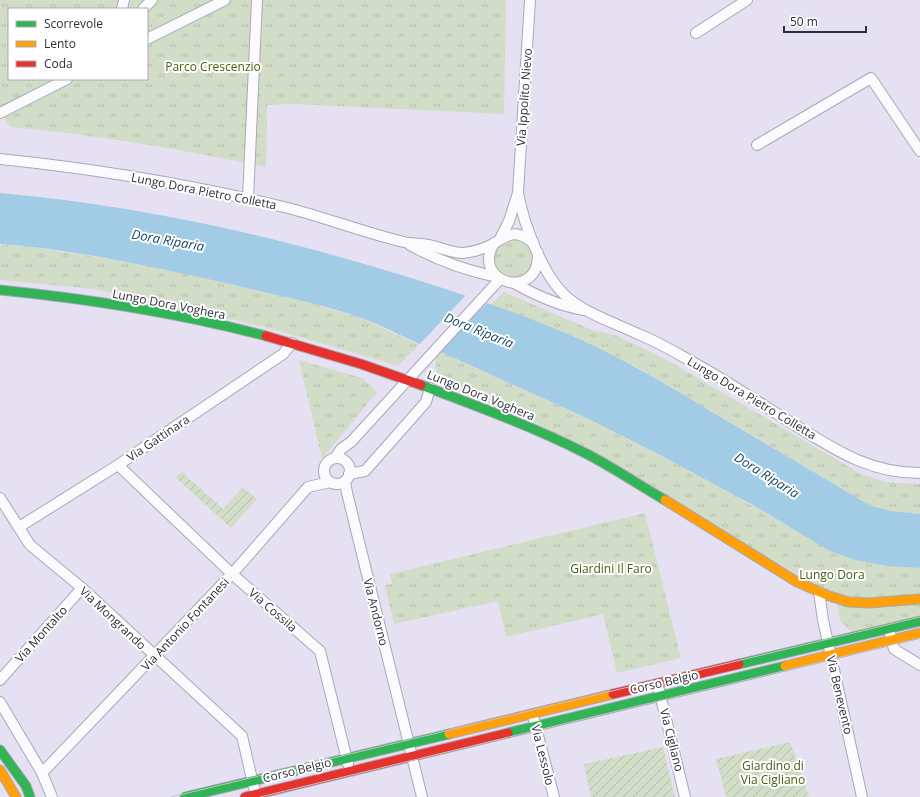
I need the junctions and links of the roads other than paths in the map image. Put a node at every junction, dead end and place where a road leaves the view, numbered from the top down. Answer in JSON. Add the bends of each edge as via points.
{"nodes":[{"id":1,"x":152,"y":0,"type":"edge"},
{"id":2,"x":225,"y":0,"type":"edge"},
{"id":3,"x":257,"y":0,"type":"edge"},
{"id":4,"x":530,"y":0,"type":"edge"},
{"id":5,"x":747,"y":0,"type":"edge"},
{"id":6,"x":144,"y":8,"type":"edge"},
{"id":7,"x":696,"y":33,"type":"dead end"},
{"id":8,"x":148,"y":38,"type":"edge"},
{"id":9,"x":65,"y":80,"type":"edge"},
{"id":10,"x":0,"y":113,"type":"edge"},
{"id":11,"x":757,"y":145,"type":"dead end"},
{"id":12,"x":920,"y":151,"type":"edge"},
{"id":13,"x":0,"y":158,"type":"edge"},
{"id":14,"x":518,"y":193,"type":"junction"},
{"id":15,"x":248,"y":199,"type":"junction"},
{"id":16,"x":498,"y":240,"type":"junction"},
{"id":17,"x":405,"y":242,"type":"junction"},
{"id":18,"x":532,"y":242,"type":"junction"},
{"id":19,"x":538,"y":253,"type":"junction"},
{"id":20,"x":499,"y":278,"type":"junction"},
{"id":21,"x":514,"y":283,"type":"junction"},
{"id":22,"x":0,"y":290,"type":"edge"},
{"id":23,"x":586,"y":311,"type":"junction"},
{"id":24,"x":292,"y":343,"type":"junction"},
{"id":25,"x":408,"y":380,"type":"junction"},
{"id":26,"x":430,"y":388,"type":"junction"},
{"id":27,"x":339,"y":459,"type":"junction"},
{"id":28,"x":118,"y":465,"type":"junction"},
{"id":29,"x":920,"y":474,"type":"edge"},
{"id":30,"x":347,"y":477,"type":"junction"},
{"id":31,"x":330,"y":482,"type":"junction"},
{"id":32,"x":0,"y":498,"type":"edge"},
{"id":33,"x":18,"y":527,"type":"junction"},
{"id":34,"x":232,"y":574,"type":"junction"},
{"id":35,"x":82,"y":588,"type":"junction"},
{"id":36,"x":820,"y":592,"type":"junction"},
{"id":37,"x":920,"y":599,"type":"edge"},
{"id":38,"x":920,"y":622,"type":"edge"},
{"id":39,"x":890,"y":629,"type":"junction"},
{"id":40,"x":920,"y":633,"type":"edge"},
{"id":41,"x":892,"y":640,"type":"junction"},
{"id":42,"x":828,"y":643,"type":"junction"},
{"id":43,"x":831,"y":656,"type":"junction"},
{"id":44,"x":154,"y":657,"type":"junction"},
{"id":45,"x":920,"y":665,"type":"edge"},
{"id":46,"x":0,"y":680,"type":"edge"},
{"id":47,"x":658,"y":684,"type":"junction"},
{"id":48,"x":661,"y":697,"type":"junction"},
{"id":49,"x":0,"y":702,"type":"edge"},
{"id":50,"x":533,"y":714,"type":"junction"},
{"id":51,"x":536,"y":727,"type":"junction"},
{"id":52,"x":409,"y":744,"type":"junction"},
{"id":53,"x":0,"y":750,"type":"edge"},
{"id":54,"x":412,"y":757,"type":"junction"},
{"id":55,"x":346,"y":758,"type":"junction"},
{"id":56,"x":0,"y":770,"type":"edge"},
{"id":57,"x":350,"y":772,"type":"junction"},
{"id":58,"x":42,"y":773,"type":"junction"},
{"id":59,"x":252,"y":781,"type":"junction"},
{"id":60,"x":256,"y":796,"type":"edge"},
{"id":61,"x":16,"y":797,"type":"edge"},
{"id":62,"x":30,"y":797,"type":"edge"},
{"id":63,"x":52,"y":797,"type":"edge"},
{"id":64,"x":185,"y":797,"type":"edge"},
{"id":65,"x":245,"y":797,"type":"edge"},
{"id":66,"x":422,"y":797,"type":"edge"},
{"id":67,"x":554,"y":797,"type":"edge"},
{"id":68,"x":686,"y":797,"type":"edge"},
{"id":69,"x":862,"y":797,"type":"edge"}],
"edges":[{"from":1,"to":6,"type":"street"},
{"from":2,"to":8,"type":"street"},
{"from":3,"to":15,"type":"street"},
{"from":4,"to":14,"type":"street","name":"Via Ippolito Nievo"},
{"from":5,"to":7,"type":"street"},
{"from":9,"to":10,"type":"street"},
{"from":11,"to":12,"type":"street","via":[[871,78]]},
{"from":13,"to":15,"type":"street","name":"Lungo Dora Pietro Colletta","via":[[105,172]]},
{"from":14,"to":16,"type":"street","via":[[509,221]]},
{"from":14,"to":18,"type":"street","via":[[523,218]]},
{"from":15,"to":17,"type":"street","name":"Lungo Dora Pietro Colletta"},
{"from":16,"to":17,"type":"street","name":"Lungo Dora Pietro Colletta","via":[[477,250],[463,253]]},
{"from":16,"to":18,"type":"street","name":"Lungo Dora Pietro Colletta","via":[[518,234]]},
{"from":16,"to":20,"type":"street","via":[[489,257],[493,272]]},
{"from":17,"to":20,"type":"street","name":"Lungo Dora Pietro Colletta","via":[[428,255],[479,274]]},
{"from":18,"to":19,"type":"street"},
{"from":19,"to":21,"type":"street","via":[[538,262],[533,274],[523,282]]},
{"from":19,"to":23,"type":"street","name":"Lungo Dora Pietro Colletta","via":[[556,284]]},
{"from":20,"to":21,"type":"street","name":"Lungo Dora Pietro Colletta"},
{"from":20,"to":25,"type":"street"},
{"from":21,"to":23,"type":"street","name":"Lungo Dora Pietro Colletta","via":[[567,308]]},
{"from":22,"to":24,"type":"main road","name":"Lungo Dora Voghera","via":[[137,308]]},
{"from":23,"to":29,"type":"street","name":"Lungo Dora Pietro Colletta","via":[[640,334],[689,360],[854,460],[892,472]]},
{"from":24,"to":25,"type":"main road","name":"Lungo Dora Voghera"},
{"from":24,"to":28,"type":"street","name":"Via Gattinara","via":[[283,354]]},
{"from":25,"to":26,"type":"main road","name":"Lungo Dora Voghera"},
{"from":25,"to":27,"type":"street","via":[[351,442],[341,449]]},
{"from":26,"to":30,"type":"street","via":[[426,402],[365,471]]},
{"from":26,"to":36,"type":"main road","name":"Lungo Dora Voghera","via":[[546,434],[590,456],[771,566]]},
{"from":27,"to":30,"type":"street","via":[[349,466]]},
{"from":27,"to":31,"type":"street","via":[[331,460],[325,466],[324,475]]},
{"from":28,"to":33,"type":"street","name":"Via Gattinara"},
{"from":28,"to":34,"type":"street","name":"Via Cossila"},
{"from":30,"to":31,"type":"street","via":[[338,484]]},
{"from":30,"to":52,"type":"street","name":"Via Andorno","via":[[346,493]]},
{"from":31,"to":34,"type":"street","name":"Via Antonio Fontanesi","via":[[308,487]]},
{"from":32,"to":33,"type":"street","name":"Via Mongrando"},
{"from":33,"to":35,"type":"street","name":"Via Mongrando","via":[[30,545]]},
{"from":34,"to":44,"type":"street","name":"Via Antonio Fontanesi"},
{"from":34,"to":55,"type":"street","name":"Via Cossila","via":[[320,651]]},
{"from":35,"to":44,"type":"street","name":"Via Mongrando"},
{"from":35,"to":46,"type":"street","name":"Via Montalto"},
{"from":36,"to":37,"type":"main road","name":"Lungo Dora Voghera","via":[[840,600],[860,603]]},
{"from":36,"to":42,"type":"street","name":"Via Benevento"},
{"from":38,"to":39,"type":"main road","name":"Corso Belgio"},
{"from":39,"to":41,"type":"street"},
{"from":39,"to":42,"type":"main road","name":"Corso Belgio"},
{"from":40,"to":41,"type":"main road","name":"Corso Belgio"},
{"from":41,"to":43,"type":"main road","name":"Corso Belgio"},
{"from":41,"to":45,"type":"street","via":[[894,648]]},
{"from":42,"to":43,"type":"street","name":"Via Benevento"},
{"from":42,"to":47,"type":"main road","name":"Corso Belgio"},
{"from":43,"to":48,"type":"main road","name":"Corso Belgio"},
{"from":43,"to":69,"type":"street","name":"Via Benevento"},
{"from":44,"to":58,"type":"street","name":"Via Antonio Fontanesi"},
{"from":44,"to":59,"type":"street","name":"Via Mongrando","via":[[242,736]]},
{"from":47,"to":48,"type":"street","name":"Via Cigliano"},
{"from":47,"to":50,"type":"main road","name":"Corso Belgio"},
{"from":48,"to":51,"type":"main road","name":"Corso Belgio"},
{"from":48,"to":68,"type":"street","name":"Via Cigliano"},
{"from":49,"to":58,"type":"street"},
{"from":50,"to":51,"type":"street","name":"Via Lessolo"},
{"from":50,"to":52,"type":"main road","name":"Corso Belgio"},
{"from":51,"to":54,"type":"main road","name":"Corso Belgio"},
{"from":51,"to":67,"type":"street","name":"Via Lessolo"},
{"from":52,"to":54,"type":"street"},
{"from":52,"to":55,"type":"main road","name":"Corso Belgio"},
{"from":53,"to":62,"type":"main road","via":[[4,752],[22,780]]},
{"from":54,"to":57,"type":"main road","name":"Corso Belgio"},
{"from":54,"to":66,"type":"street"},
{"from":55,"to":57,"type":"street","name":"Via Cossila"},
{"from":55,"to":59,"type":"main road","name":"Corso Belgio"},
{"from":56,"to":61,"type":"main road"},
{"from":57,"to":60,"type":"main road","name":"Corso Belgio"},
{"from":58,"to":63,"type":"street"},
{"from":59,"to":60,"type":"street","name":"Via Mongrando"},
{"from":59,"to":64,"type":"main road","name":"Corso Belgio"},
{"from":60,"to":65,"type":"main road","name":"Corso Belgio"}]}
